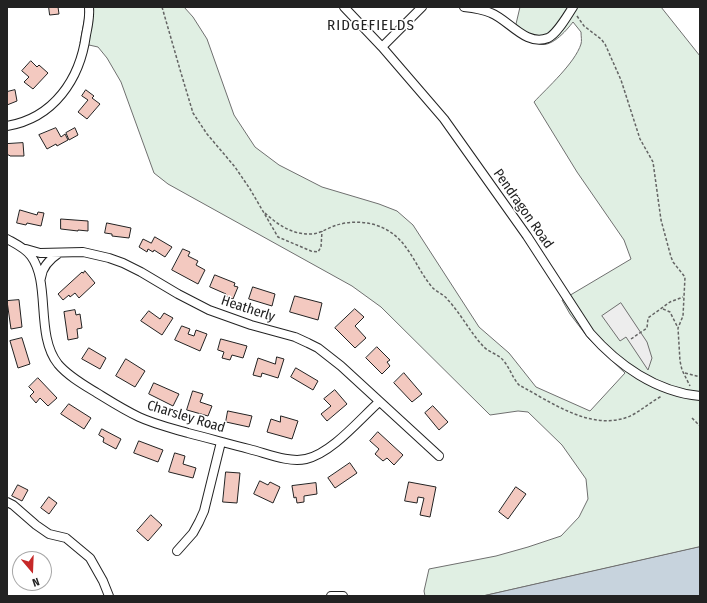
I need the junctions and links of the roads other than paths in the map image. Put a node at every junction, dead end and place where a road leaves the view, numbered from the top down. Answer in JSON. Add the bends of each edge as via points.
{"nodes":[{"id":1,"x":89,"y":7,"type":"edge"},
{"id":2,"x":344,"y":7,"type":"edge"},
{"id":3,"x":422,"y":7,"type":"edge"},
{"id":4,"x":464,"y":7,"type":"edge"},
{"id":5,"x":573,"y":7,"type":"edge"},
{"id":6,"x":382,"y":46,"type":"junction"},
{"id":7,"x":7,"y":126,"type":"edge"},
{"id":8,"x":7,"y":239,"type":"edge"},
{"id":9,"x":21,"y":246,"type":"junction"},
{"id":10,"x":60,"y":253,"type":"junction"},
{"id":11,"x":41,"y":287,"type":"junction"},
{"id":12,"x":697,"y":396,"type":"edge"},
{"id":13,"x":379,"y":402,"type":"junction"},
{"id":14,"x":221,"y":442,"type":"junction"},
{"id":15,"x":439,"y":456,"type":"dead end"},
{"id":16,"x":7,"y":502,"type":"edge"},
{"id":17,"x":177,"y":551,"type":"dead end"},
{"id":18,"x":109,"y":596,"type":"edge"},
{"id":19,"x":331,"y":596,"type":"edge"},
{"id":20,"x":343,"y":596,"type":"edge"}],
"edges":[{"from":1,"to":7,"type":"street","via":[[90,16],[84,50],[76,75],[67,88],[40,114]]},
{"from":2,"to":6,"type":"street","name":"Pendragon Road"},
{"from":3,"to":6,"type":"street"},
{"from":4,"to":5,"type":"street","via":[[491,13],[526,37],[535,40],[549,37],[556,31]]},
{"from":6,"to":12,"type":"street","name":"Pendragon Road","via":[[444,119],[602,347],[620,363],[647,379],[666,388]]},
{"from":8,"to":9,"type":"street","name":"Heatherly"},
{"from":9,"to":10,"type":"street","name":"Heatherly","via":[[40,253]]},
{"from":9,"to":11,"type":"street","name":"Heatherly","via":[[36,263]]},
{"from":10,"to":11,"type":"street","via":[[44,267]]},
{"from":10,"to":13,"type":"street","name":"Heatherly","via":[[83,252],[109,258],[135,269],[209,310],[296,337],[328,355]]},
{"from":11,"to":14,"type":"street","name":"Charsley Road","via":[[49,345],[58,364],[68,373],[91,390],[139,417]]},
{"from":13,"to":14,"type":"street","name":"Charsley Road","via":[[328,448],[304,460],[288,459]]},
{"from":13,"to":15,"type":"street","name":"Heatherly"},
{"from":14,"to":17,"type":"street","via":[[204,511],[193,533]]},
{"from":16,"to":18,"type":"street","via":[[49,534],[66,538],[90,558]]},
{"from":19,"to":20,"type":"street"}]}
